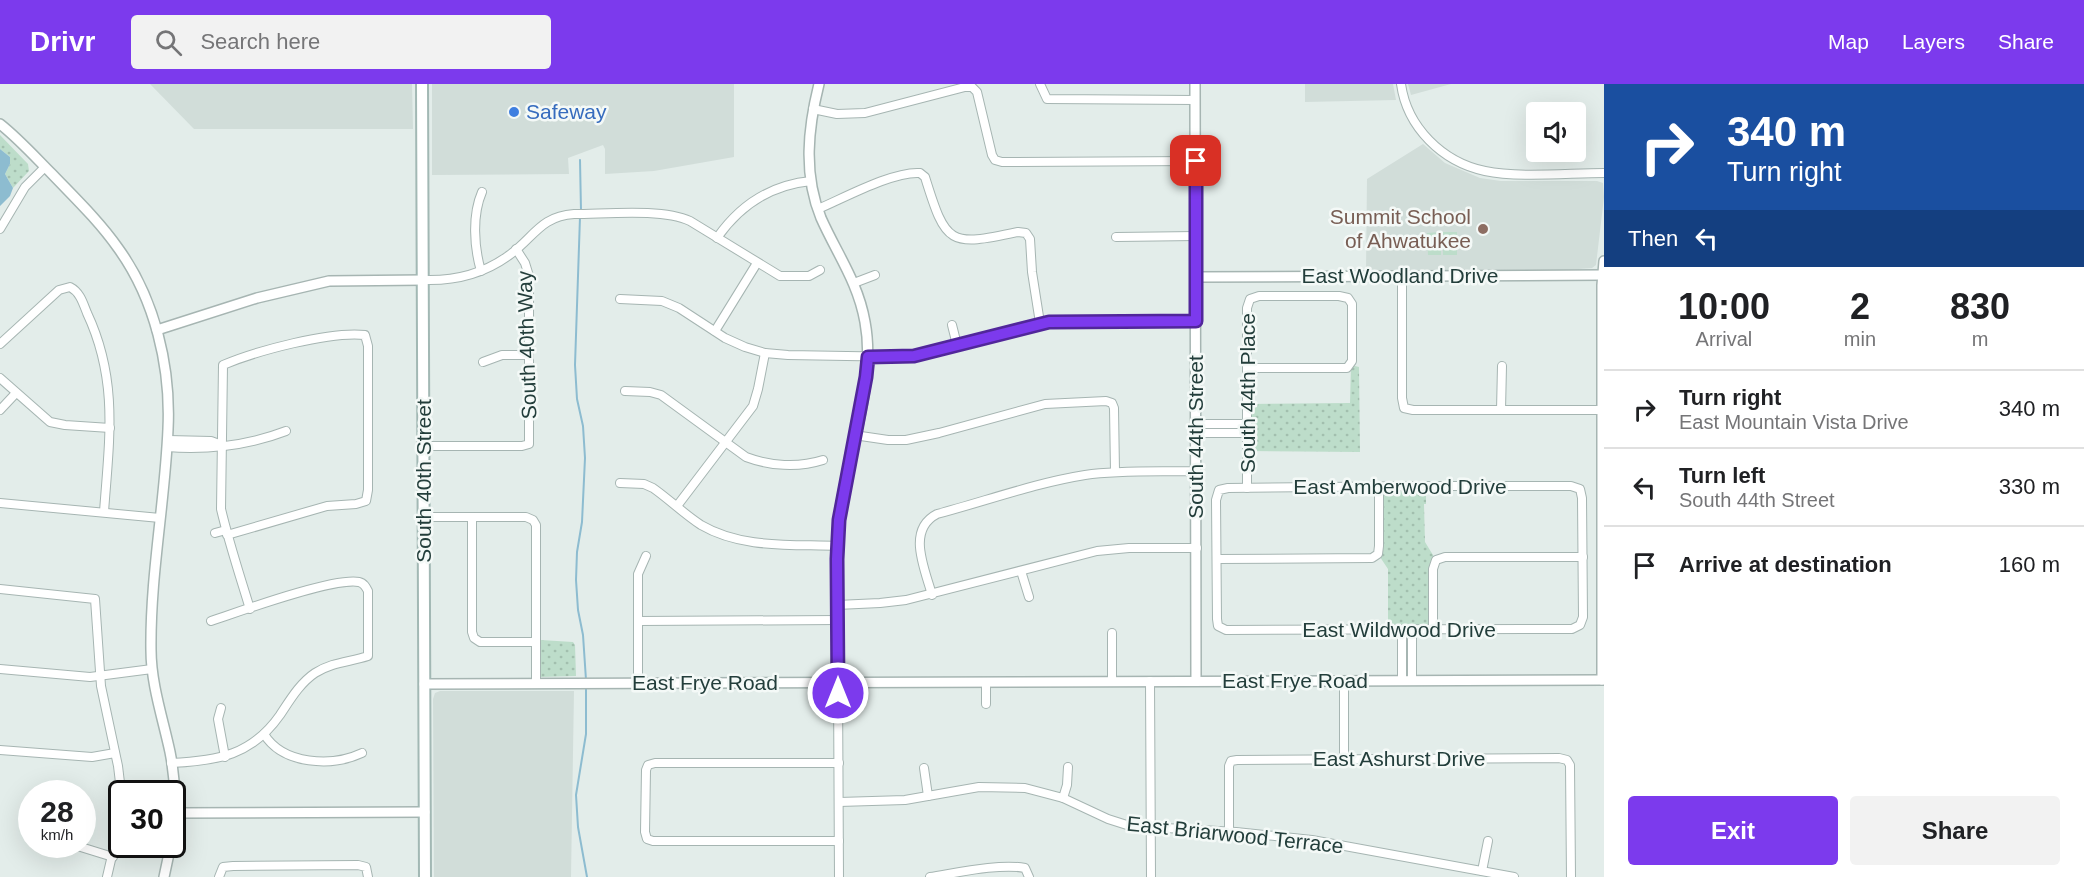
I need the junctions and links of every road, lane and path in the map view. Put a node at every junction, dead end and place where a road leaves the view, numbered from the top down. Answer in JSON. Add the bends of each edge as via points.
{"nodes":[{"id":1,"x":422,"y":84,"type":"edge"},
{"id":2,"x":819,"y":84,"type":"edge"},
{"id":3,"x":1040,"y":84,"type":"edge"},
{"id":4,"x":1195,"y":84,"type":"edge"},
{"id":5,"x":1401,"y":84,"type":"edge"},
{"id":6,"x":1195,"y":100,"type":"junction"},
{"id":7,"x":813,"y":109,"type":"junction"},
{"id":8,"x":0,"y":124,"type":"edge"},
{"id":9,"x":1196,"y":161,"type":"junction"},
{"id":10,"x":45,"y":167,"type":"junction"},
{"id":11,"x":1604,"y":173,"type":"edge"},
{"id":12,"x":811,"y":181,"type":"junction"},
{"id":13,"x":482,"y":192,"type":"dead end"},
{"id":14,"x":737,"y":199,"type":"dead end"},
{"id":15,"x":744,"y":206,"type":"junction"},
{"id":16,"x":818,"y":209,"type":"junction"},
{"id":17,"x":0,"y":229,"type":"edge"},
{"id":18,"x":1196,"y":236,"type":"junction"},
{"id":19,"x":1116,"y":237,"type":"dead end"},
{"id":20,"x":717,"y":238,"type":"junction"},
{"id":21,"x":516,"y":249,"type":"junction"},
{"id":22,"x":1604,"y":261,"type":"edge"},
{"id":23,"x":757,"y":263,"type":"junction"},
{"id":24,"x":820,"y":270,"type":"dead end"},
{"id":25,"x":481,"y":271,"type":"junction"},
{"id":26,"x":1604,"y":274,"type":"edge"},
{"id":27,"x":875,"y":275,"type":"dead end"},
{"id":28,"x":1402,"y":276,"type":"junction"},
{"id":29,"x":1196,"y":277,"type":"junction"},
{"id":30,"x":424,"y":280,"type":"junction"},
{"id":31,"x":854,"y":283,"type":"junction"},
{"id":32,"x":620,"y":299,"type":"dead end"},
{"id":33,"x":1196,"y":321,"type":"junction"},
{"id":34,"x":1040,"y":323,"type":"junction"},
{"id":35,"x":952,"y":325,"type":"dead end"},
{"id":36,"x":157,"y":330,"type":"junction"},
{"id":37,"x":715,"y":331,"type":"junction"},
{"id":38,"x":1603,"y":331,"type":"edge"},
{"id":39,"x":0,"y":344,"type":"edge"},
{"id":40,"x":957,"y":345,"type":"junction"},
{"id":41,"x":765,"y":353,"type":"junction"},
{"id":42,"x":529,"y":355,"type":"junction"},
{"id":43,"x":868,"y":357,"type":"junction"},
{"id":44,"x":483,"y":362,"type":"dead end"},
{"id":45,"x":1502,"y":366,"type":"dead end"},
{"id":46,"x":1247,"y":368,"type":"junction"},
{"id":47,"x":0,"y":378,"type":"edge"},
{"id":48,"x":625,"y":392,"type":"dead end"},
{"id":49,"x":16,"y":393,"type":"junction"},
{"id":50,"x":0,"y":410,"type":"edge"},
{"id":51,"x":1501,"y":410,"type":"junction"},
{"id":52,"x":1603,"y":410,"type":"edge"},
{"id":53,"x":1223,"y":424,"type":"junction"},
{"id":54,"x":1247,"y":424,"type":"junction"},
{"id":55,"x":110,"y":428,"type":"junction"},
{"id":56,"x":1196,"y":428,"type":"junction"},
{"id":57,"x":286,"y":431,"type":"dead end"},
{"id":58,"x":1223,"y":433,"type":"junction"},
{"id":59,"x":1247,"y":433,"type":"junction"},
{"id":60,"x":854,"y":435,"type":"junction"},
{"id":61,"x":167,"y":443,"type":"junction"},
{"id":62,"x":725,"y":443,"type":"junction"},
{"id":63,"x":222,"y":445,"type":"junction"},
{"id":64,"x":424,"y":446,"type":"junction"},
{"id":65,"x":823,"y":460,"type":"dead end"},
{"id":66,"x":1196,"y":471,"type":"junction"},
{"id":67,"x":1115,"y":472,"type":"junction"},
{"id":68,"x":620,"y":483,"type":"dead end"},
{"id":69,"x":1379,"y":487,"type":"junction"},
{"id":70,"x":1247,"y":488,"type":"junction"},
{"id":71,"x":1219,"y":490,"type":"joint"},
{"id":72,"x":0,"y":502,"type":"edge"},
{"id":73,"x":676,"y":506,"type":"junction"},
{"id":74,"x":104,"y":512,"type":"junction"},
{"id":75,"x":424,"y":517,"type":"junction"},
{"id":76,"x":472,"y":517,"type":"junction"},
{"id":77,"x":160,"y":518,"type":"junction"},
{"id":78,"x":227,"y":532,"type":"junction"},
{"id":79,"x":215,"y":533,"type":"dead end"},
{"id":80,"x":838,"y":546,"type":"junction"},
{"id":81,"x":1197,"y":548,"type":"junction"},
{"id":82,"x":646,"y":556,"type":"dead end"},
{"id":83,"x":1582,"y":557,"type":"junction"},
{"id":84,"x":1217,"y":559,"type":"junction"},
{"id":85,"x":1021,"y":571,"type":"junction"},
{"id":86,"x":0,"y":589,"type":"edge"},
{"id":87,"x":932,"y":595,"type":"junction"},
{"id":88,"x":1029,"y":597,"type":"dead end"},
{"id":89,"x":837,"y":605,"type":"junction"},
{"id":90,"x":250,"y":609,"type":"junction"},
{"id":91,"x":838,"y":620,"type":"junction"},
{"id":92,"x":211,"y":621,"type":"dead end"},
{"id":93,"x":638,"y":621,"type":"junction"},
{"id":94,"x":1218,"y":626,"type":"joint"},
{"id":95,"x":1402,"y":630,"type":"junction"},
{"id":96,"x":1412,"y":630,"type":"junction"},
{"id":97,"x":1433,"y":630,"type":"junction"},
{"id":98,"x":1112,"y":633,"type":"dead end"},
{"id":99,"x":536,"y":642,"type":"junction"},
{"id":100,"x":1402,"y":655,"type":"junction"},
{"id":101,"x":1412,"y":655,"type":"junction"},
{"id":102,"x":0,"y":669,"type":"edge"},
{"id":103,"x":152,"y":669,"type":"junction"},
{"id":104,"x":100,"y":676,"type":"junction"},
{"id":105,"x":1603,"y":680,"type":"edge"},
{"id":106,"x":1150,"y":681,"type":"junction"},
{"id":107,"x":1196,"y":681,"type":"junction"},
{"id":108,"x":1344,"y":681,"type":"junction"},
{"id":109,"x":1407,"y":681,"type":"junction"},
{"id":110,"x":986,"y":682,"type":"junction"},
{"id":111,"x":1112,"y":682,"type":"junction"},
{"id":112,"x":838,"y":683,"type":"junction"},
{"id":113,"x":424,"y":684,"type":"junction"},
{"id":114,"x":536,"y":684,"type":"junction"},
{"id":115,"x":638,"y":684,"type":"junction"},
{"id":116,"x":987,"y":704,"type":"dead end"},
{"id":117,"x":221,"y":708,"type":"dead end"},
{"id":118,"x":264,"y":734,"type":"junction"},
{"id":119,"x":0,"y":750,"type":"edge"},
{"id":120,"x":115,"y":753,"type":"junction"},
{"id":121,"x":362,"y":753,"type":"dead end"},
{"id":122,"x":225,"y":757,"type":"junction"},
{"id":123,"x":1344,"y":759,"type":"junction"},
{"id":124,"x":171,"y":763,"type":"junction"},
{"id":125,"x":839,"y":763,"type":"junction"},
{"id":126,"x":924,"y":768,"type":"dead end"},
{"id":127,"x":1068,"y":768,"type":"dead end"},
{"id":128,"x":119,"y":780,"type":"edge"},
{"id":129,"x":172,"y":780,"type":"edge"},
{"id":130,"x":928,"y":796,"type":"junction"},
{"id":131,"x":1063,"y":798,"type":"junction"},
{"id":132,"x":839,"y":802,"type":"junction"},
{"id":133,"x":424,"y":812,"type":"junction"},
{"id":134,"x":186,"y":813,"type":"edge"},
{"id":135,"x":1100,"y":815,"type":"junction"},
{"id":136,"x":1095,"y":824,"type":"dead end"},
{"id":137,"x":1151,"y":827,"type":"junction"},
{"id":138,"x":1229,"y":831,"type":"junction"},
{"id":139,"x":839,"y":841,"type":"junction"},
{"id":140,"x":1488,"y":841,"type":"dead end"},
{"id":141,"x":113,"y":858,"type":"edge"},
{"id":142,"x":168,"y":858,"type":"edge"},
{"id":143,"x":1482,"y":871,"type":"junction"},
{"id":144,"x":107,"y":877,"type":"edge"},
{"id":145,"x":164,"y":877,"type":"edge"},
{"id":146,"x":219,"y":877,"type":"edge"},
{"id":147,"x":368,"y":877,"type":"edge"},
{"id":148,"x":425,"y":877,"type":"edge"},
{"id":149,"x":839,"y":877,"type":"edge"},
{"id":150,"x":930,"y":877,"type":"edge"},
{"id":151,"x":1029,"y":877,"type":"edge"},
{"id":152,"x":1151,"y":877,"type":"edge"},
{"id":153,"x":1514,"y":877,"type":"edge"},
{"id":154,"x":1571,"y":877,"type":"edge"}],
"edges":[{"from":1,"to":30,"type":"main road","name":"South 40th Street"},
{"from":2,"to":7,"type":"street"},
{"from":3,"to":6,"type":"street","via":[[1047,99]]},
{"from":4,"to":6,"type":"street","name":"South 44th Street"},
{"from":5,"to":11,"type":"street","via":[[1406,106],[1426,138],[1473,168],[1497,173]]},
{"from":6,"to":9,"type":"street","name":"South 44th Street"},
{"from":7,"to":9,"type":"street","via":[[837,114],[865,113],[972,87],[977,92],[995,160]]},
{"from":7,"to":12,"type":"street","via":[[808,148]]},
{"from":8,"to":10,"type":"street"},
{"from":9,"to":18,"type":"street","name":"South 44th Street"},
{"from":10,"to":17,"type":"street","via":[[25,187]]},
{"from":10,"to":36,"type":"street","via":[[89,211],[119,249]]},
{"from":12,"to":15,"type":"street","via":[[768,192]]},
{"from":12,"to":16,"type":"street"},
{"from":13,"to":25,"type":"street","via":[[476,212],[476,249]]},
{"from":14,"to":15,"type":"street"},
{"from":15,"to":20,"type":"street"},
{"from":16,"to":31,"type":"street"},
{"from":16,"to":34,"type":"street","via":[[890,179],[920,173],[925,177],[937,218],[952,235],[971,241],[1026,233],[1030,239]]},
{"from":18,"to":19,"type":"street"},
{"from":18,"to":29,"type":"street","name":"South 44th Street"},
{"from":20,"to":21,"type":"street","via":[[690,221],[670,215],[574,214],[555,217]]},
{"from":20,"to":23,"type":"street"},
{"from":21,"to":25,"type":"street"},
{"from":21,"to":42,"type":"street","name":"South 40th Way","via":[[529,276]]},
{"from":22,"to":26,"type":"street"},
{"from":23,"to":24,"type":"street","via":[[780,276],[809,276]]},
{"from":23,"to":37,"type":"street"},
{"from":25,"to":30,"type":"street"},
{"from":26,"to":28,"type":"street","name":"East Woodland Drive"},
{"from":26,"to":38,"type":"street"},
{"from":27,"to":31,"type":"street"},
{"from":28,"to":29,"type":"street","name":"East Woodland Drive"},
{"from":28,"to":51,"type":"street","via":[[1404,408]]},
{"from":29,"to":33,"type":"street","name":"South 44th Street"},
{"from":30,"to":36,"type":"street","via":[[329,281],[257,298]]},
{"from":30,"to":64,"type":"main road","name":"South 40th Street"},
{"from":31,"to":43,"type":"street","via":[[866,325]]},
{"from":32,"to":37,"type":"street","via":[[662,301]]},
{"from":33,"to":34,"type":"street"},
{"from":33,"to":56,"type":"street","name":"South 44th Street"},
{"from":34,"to":40,"type":"street"},
{"from":35,"to":40,"type":"street"},
{"from":36,"to":61,"type":"street","via":[[168,395]]},
{"from":37,"to":41,"type":"street"},
{"from":38,"to":52,"type":"street"},
{"from":39,"to":55,"type":"street","via":[[59,290],[69,287],[79,295],[104,358]]},
{"from":40,"to":43,"type":"street","via":[[905,357]]},
{"from":41,"to":43,"type":"street"},
{"from":41,"to":62,"type":"street","via":[[753,406]]},
{"from":42,"to":44,"type":"street","via":[[502,355]]},
{"from":42,"to":64,"type":"street","name":"South 40th Way","via":[[529,444]]},
{"from":43,"to":60,"type":"street"},
{"from":45,"to":51,"type":"street"},
{"from":46,"to":46,"type":"street","name":"South 44th Place","via":[[1250,299],[1339,296],[1348,298],[1352,304],[1351,365],[1347,368]]},
{"from":46,"to":54,"type":"street","name":"South 44th Place"},
{"from":47,"to":49,"type":"street"},
{"from":48,"to":62,"type":"street","via":[[661,395]]},
{"from":49,"to":50,"type":"street"},
{"from":49,"to":55,"type":"street","via":[[50,422]]},
{"from":51,"to":52,"type":"street"},
{"from":52,"to":105,"type":"street"},
{"from":53,"to":54,"type":"street"},
{"from":53,"to":56,"type":"street"},
{"from":53,"to":58,"type":"street"},
{"from":54,"to":59,"type":"street","name":"South 44th Place"},
{"from":55,"to":74,"type":"street"},
{"from":56,"to":58,"type":"street"},
{"from":56,"to":66,"type":"street","name":"South 44th Street"},
{"from":57,"to":63,"type":"street","via":[[243,444]]},
{"from":58,"to":59,"type":"street"},
{"from":59,"to":70,"type":"street","name":"South 44th Place"},
{"from":60,"to":67,"type":"street","via":[[906,440],[1045,404],[1106,401],[1114,408]]},
{"from":60,"to":80,"type":"street"},
{"from":61,"to":63,"type":"street","via":[[211,441]]},
{"from":61,"to":77,"type":"street"},
{"from":62,"to":65,"type":"street","via":[[758,462],[795,465]]},
{"from":62,"to":73,"type":"street"},
{"from":63,"to":78,"type":"street","via":[[221,509]]},
{"from":63,"to":78,"type":"street","via":[[224,365],[308,340],[365,335],[366,501],[327,506]]},
{"from":64,"to":75,"type":"main road","name":"South 40th Street"},
{"from":66,"to":67,"type":"street"},
{"from":66,"to":81,"type":"street","name":"South 44th Street"},
{"from":67,"to":87,"type":"street","via":[[1056,482],[930,518],[919,540]]},
{"from":68,"to":73,"type":"street","via":[[644,484]]},
{"from":69,"to":70,"type":"street","name":"East Amberwood Drive"},
{"from":69,"to":83,"type":"street","name":"East Amberwood Drive","via":[[1580,489]]},
{"from":69,"to":84,"type":"street","via":[[1378,554],[1372,558]]},
{"from":70,"to":71,"type":"street","name":"East Amberwood Drive"},
{"from":71,"to":84,"type":"street","name":"South 44th Place"},
{"from":72,"to":74,"type":"street"},
{"from":73,"to":80,"type":"street","via":[[709,529],[745,541]]},
{"from":74,"to":77,"type":"street"},
{"from":75,"to":76,"type":"street"},
{"from":75,"to":113,"type":"main road","name":"South 40th Street"},
{"from":76,"to":99,"type":"street","via":[[526,517],[536,525]]},
{"from":76,"to":99,"type":"street","via":[[474,638],[480,642]]},
{"from":77,"to":103,"type":"street","via":[[151,627]]},
{"from":78,"to":79,"type":"street"},
{"from":78,"to":90,"type":"street"},
{"from":80,"to":89,"type":"street"},
{"from":81,"to":85,"type":"street","via":[[1113,549]]},
{"from":81,"to":107,"type":"street","name":"South 44th Street"},
{"from":82,"to":93,"type":"street","via":[[638,574]]},
{"from":83,"to":97,"type":"street","name":"East Wildwood Drive","via":[[1583,617],[1580,625],[1572,629]]},
{"from":83,"to":97,"type":"street","via":[[1436,560]]},
{"from":84,"to":94,"type":"street","name":"South 44th Place"},
{"from":85,"to":87,"type":"street"},
{"from":85,"to":88,"type":"street"},
{"from":86,"to":104,"type":"street","via":[[95,599]]},
{"from":87,"to":89,"type":"street"},
{"from":89,"to":91,"type":"street"},
{"from":90,"to":92,"type":"street"},
{"from":90,"to":118,"type":"street","via":[[338,584],[359,582],[368,591],[368,656],[314,673]]},
{"from":91,"to":93,"type":"street"},
{"from":91,"to":112,"type":"street"},
{"from":93,"to":115,"type":"street"},
{"from":94,"to":95,"type":"street","name":"East Wildwood Drive","via":[[1226,630]]},
{"from":95,"to":96,"type":"street","name":"East Wildwood Drive"},
{"from":95,"to":100,"type":"street"},
{"from":96,"to":97,"type":"street","name":"East Wildwood Drive"},
{"from":96,"to":101,"type":"street"},
{"from":98,"to":111,"type":"street"},
{"from":99,"to":114,"type":"street"},
{"from":100,"to":101,"type":"street"},
{"from":100,"to":109,"type":"street"},
{"from":101,"to":109,"type":"street"},
{"from":102,"to":104,"type":"street"},
{"from":103,"to":104,"type":"street"},
{"from":103,"to":124,"type":"street"},
{"from":104,"to":120,"type":"street"},
{"from":105,"to":109,"type":"street","name":"East Frye Road"},
{"from":106,"to":107,"type":"street","name":"East Frye Road"},
{"from":106,"to":111,"type":"street","name":"East Frye Road"},
{"from":106,"to":137,"type":"street"},
{"from":107,"to":108,"type":"street","name":"East Frye Road"},
{"from":108,"to":109,"type":"street","name":"East Frye Road"},
{"from":108,"to":123,"type":"street"},
{"from":110,"to":111,"type":"street","name":"East Frye Road"},
{"from":110,"to":112,"type":"street","name":"East Frye Road"},
{"from":110,"to":116,"type":"street"},
{"from":112,"to":115,"type":"street","name":"East Frye Road"},
{"from":112,"to":125,"type":"street"},
{"from":113,"to":114,"type":"street","name":"East Frye Road"},
{"from":113,"to":133,"type":"main road","name":"South 40th Street"},
{"from":114,"to":115,"type":"street","name":"East Frye Road"},
{"from":117,"to":122,"type":"street","via":[[218,719]]},
{"from":118,"to":121,"type":"street","via":[[269,742],[297,759],[350,759]]},
{"from":118,"to":122,"type":"street","via":[[246,749]]},
{"from":119,"to":120,"type":"street","via":[[86,757]]},
{"from":120,"to":128,"type":"street"},
{"from":122,"to":124,"type":"street"},
{"from":123,"to":138,"type":"street","name":"East Ashurst Drive","via":[[1231,761]]},
{"from":123,"to":154,"type":"street","name":"East Ashurst Drive","via":[[1567,760]]},
{"from":124,"to":129,"type":"street"},
{"from":125,"to":132,"type":"street"},
{"from":125,"to":139,"type":"street","via":[[655,763],[648,765],[646,771],[647,839],[652,841]]},
{"from":126,"to":130,"type":"street"},
{"from":127,"to":131,"type":"street"},
{"from":130,"to":131,"type":"street","name":"East Briarwood Terrace","via":[[993,786],[1025,788]]},
{"from":130,"to":132,"type":"street","name":"East Briarwood Terrace","via":[[890,802]]},
{"from":131,"to":135,"type":"street","name":"East Briarwood Terrace"},
{"from":132,"to":139,"type":"street"},
{"from":133,"to":134,"type":"street"},
{"from":133,"to":148,"type":"main road","name":"South 40th Street"},
{"from":135,"to":136,"type":"street","name":"East Briarwood Terrace"},
{"from":135,"to":137,"type":"street","name":"East Briarwood Terrace","via":[[1119,824]]},
{"from":137,"to":138,"type":"street","name":"East Briarwood Terrace"},
{"from":137,"to":152,"type":"street"},
{"from":138,"to":143,"type":"street","name":"East Briarwood Terrace","via":[[1339,844]]},
{"from":139,"to":149,"type":"street"},
{"from":140,"to":143,"type":"street"},
{"from":141,"to":144,"type":"street"},
{"from":142,"to":145,"type":"street"},
{"from":143,"to":153,"type":"street","name":"East Briarwood Terrace"},
{"from":146,"to":147,"type":"street","via":[[223,867],[358,865],[366,867]]},
{"from":150,"to":151,"type":"street","via":[[1018,867],[1025,868]]}]}
